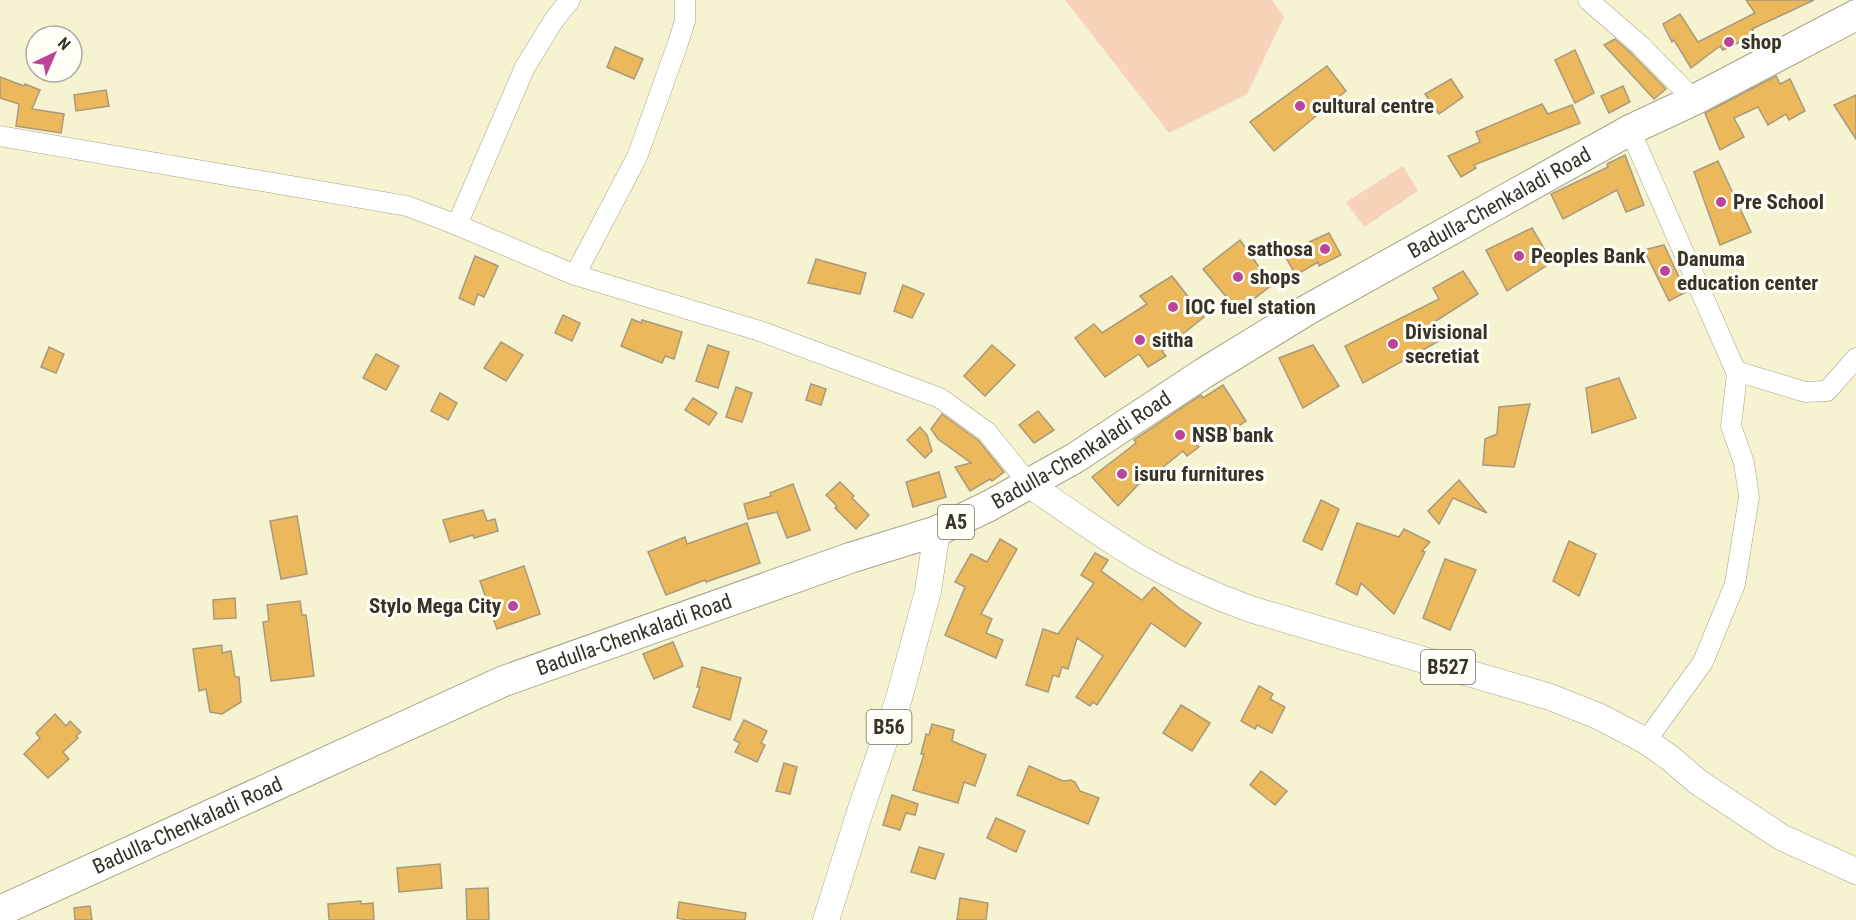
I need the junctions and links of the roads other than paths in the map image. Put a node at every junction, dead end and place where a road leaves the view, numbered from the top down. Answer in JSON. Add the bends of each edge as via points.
{"nodes":[{"id":1,"x":570,"y":0,"type":"edge"},
{"id":2,"x":685,"y":0,"type":"edge"},
{"id":3,"x":1588,"y":0,"type":"edge"},
{"id":4,"x":1856,"y":15,"type":"edge"},
{"id":5,"x":1694,"y":100,"type":"junction"},
{"id":6,"x":1630,"y":130,"type":"junction"},
{"id":7,"x":0,"y":136,"type":"edge"},
{"id":8,"x":457,"y":225,"type":"junction"},
{"id":9,"x":575,"y":275,"type":"junction"},
{"id":10,"x":1856,"y":358,"type":"edge"},
{"id":11,"x":1736,"y":371,"type":"junction"},
{"id":12,"x":1030,"y":485,"type":"junction"},
{"id":13,"x":937,"y":531,"type":"junction"},
{"id":14,"x":1646,"y":741,"type":"junction"},
{"id":15,"x":1856,"y":871,"type":"edge"},
{"id":16,"x":0,"y":911,"type":"edge"},
{"id":17,"x":826,"y":920,"type":"edge"}],
"edges":[{"from":1,"to":8,"type":"street","via":[[525,67]]},
{"from":2,"to":9,"type":"street","via":[[685,21],[637,157]]},
{"from":3,"to":5,"type":"street"},
{"from":4,"to":5,"type":"highway","name":"Badulla-Chenkaladi Road","number":"A5"},
{"from":5,"to":6,"type":"highway","name":"Badulla-Chenkaladi Road","number":"A5"},
{"from":6,"to":11,"type":"street"},
{"from":6,"to":12,"type":"highway","name":"Badulla-Chenkaladi Road","number":"A5","via":[[1307,310]]},
{"from":7,"to":8,"type":"street","via":[[407,206]]},
{"from":8,"to":9,"type":"street"},
{"from":9,"to":12,"type":"street","via":[[760,332],[940,398],[987,432]]},
{"from":10,"to":11,"type":"street","via":[[1827,392],[1805,392]]},
{"from":11,"to":14,"type":"street","via":[[1731,426],[1744,463],[1749,497],[1735,584],[1703,662]]},
{"from":12,"to":13,"type":"highway","name":"Badulla-Chenkaladi Road","number":"A5"},
{"from":12,"to":14,"type":"main road","number":"B527","via":[[1142,559],[1213,595],[1550,697],[1599,716]]},
{"from":13,"to":16,"type":"highway","name":"Badulla-Chenkaladi Road","number":"A5","via":[[504,681]]},
{"from":13,"to":17,"type":"main road","number":"B56","via":[[928,591],[899,698]]},
{"from":14,"to":15,"type":"main road","number":"B527","via":[[1698,782],[1781,837]]}]}
